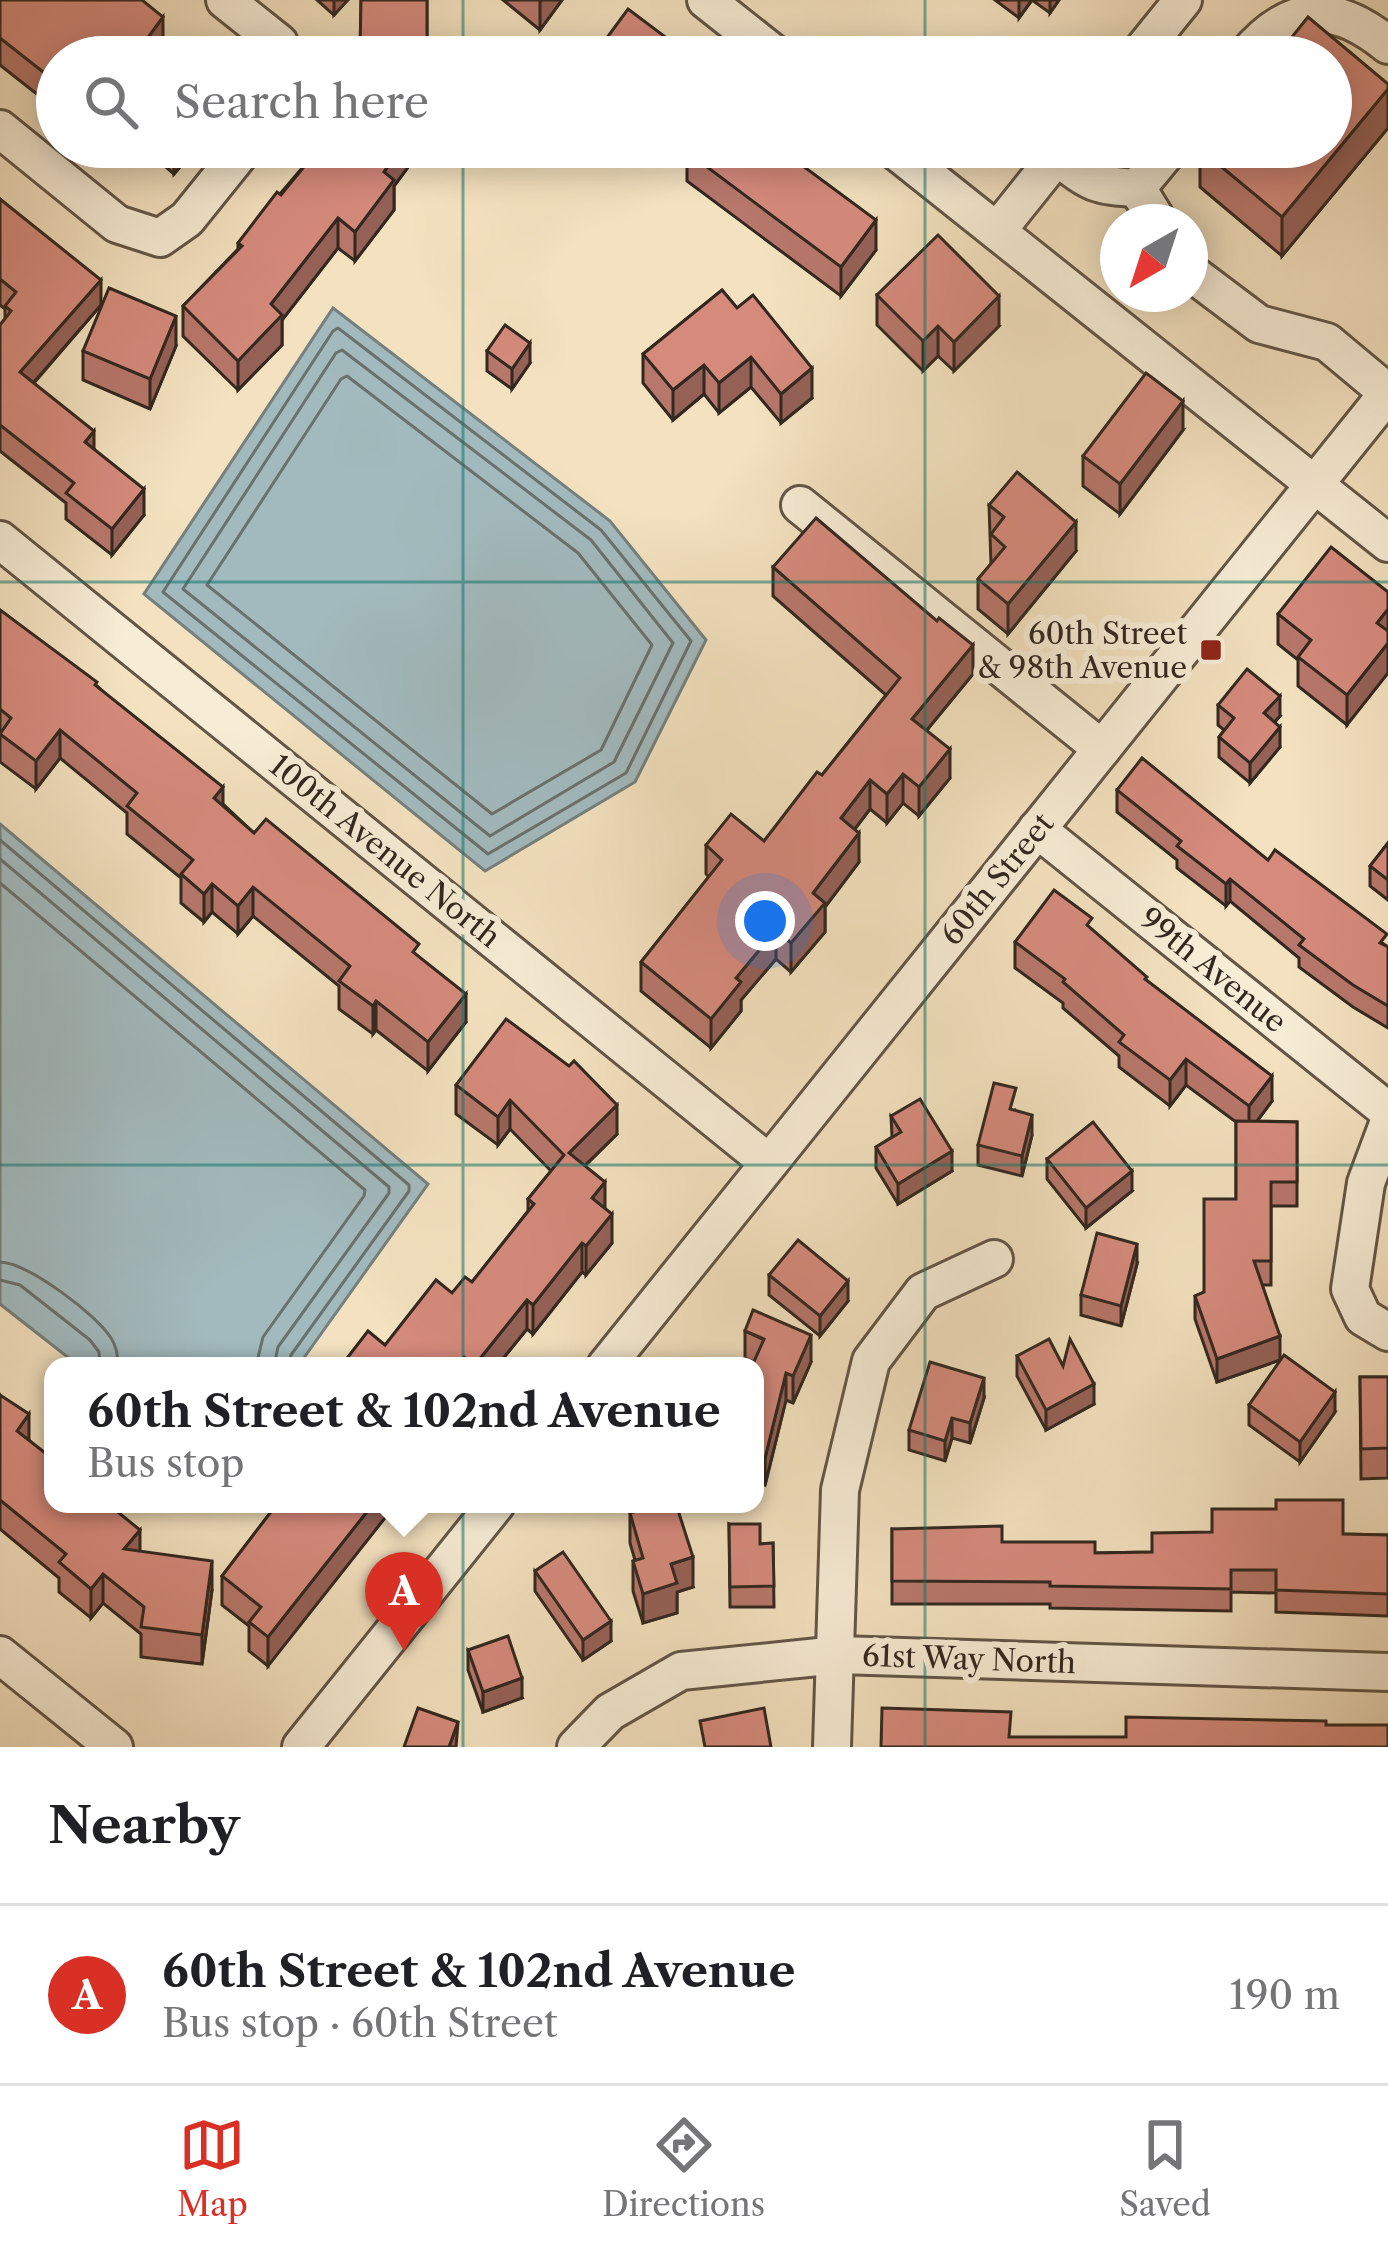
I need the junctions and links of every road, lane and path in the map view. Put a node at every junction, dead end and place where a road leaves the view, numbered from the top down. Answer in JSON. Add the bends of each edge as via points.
{"nodes":[{"id":1,"x":225,"y":0,"type":"edge"},
{"id":2,"x":706,"y":0,"type":"edge"},
{"id":3,"x":1183,"y":0,"type":"edge"},
{"id":4,"x":270,"y":36,"type":"edge"},
{"id":5,"x":751,"y":36,"type":"edge"},
{"id":6,"x":1154,"y":36,"type":"edge"},
{"id":7,"x":1265,"y":36,"type":"edge"},
{"id":8,"x":1388,"y":45,"type":"edge"},
{"id":9,"x":0,"y":129,"type":"edge"},
{"id":10,"x":36,"y":158,"type":"edge"},
{"id":11,"x":48,"y":168,"type":"edge"},
{"id":12,"x":228,"y":168,"type":"edge"},
{"id":13,"x":918,"y":168,"type":"edge"},
{"id":14,"x":1048,"y":168,"type":"edge"},
{"id":15,"x":1075,"y":168,"type":"edge"},
{"id":16,"x":1154,"y":168,"type":"edge"},
{"id":17,"x":1137,"y":188,"type":"junction"},
{"id":18,"x":1147,"y":204,"type":"edge"},
{"id":19,"x":997,"y":231,"type":"junction"},
{"id":20,"x":1208,"y":286,"type":"edge"},
{"id":21,"x":1388,"y":393,"type":"edge"},
{"id":22,"x":1315,"y":484,"type":"junction"},
{"id":23,"x":800,"y":505,"type":"dead end"},
{"id":24,"x":0,"y":540,"type":"edge"},
{"id":25,"x":1388,"y":543,"type":"edge"},
{"id":26,"x":1102,"y":749,"type":"junction"},
{"id":27,"x":1037,"y":829,"type":"junction"},
{"id":28,"x":1388,"y":1111,"type":"edge"},
{"id":29,"x":1388,"y":1124,"type":"edge"},
{"id":30,"x":769,"y":1163,"type":"junction"},
{"id":31,"x":994,"y":1259,"type":"dead end"},
{"id":32,"x":1388,"y":1332,"type":"edge"},
{"id":33,"x":613,"y":1357,"type":"edge"},
{"id":34,"x":489,"y":1513,"type":"edge"},
{"id":35,"x":0,"y":1655,"type":"edge"},
{"id":36,"x":838,"y":1655,"type":"junction"},
{"id":37,"x":1388,"y":1672,"type":"edge"},
{"id":38,"x":114,"y":1747,"type":"edge"},
{"id":39,"x":301,"y":1747,"type":"edge"},
{"id":40,"x":576,"y":1747,"type":"edge"},
{"id":41,"x":832,"y":1747,"type":"edge"}],
"edges":[{"from":1,"to":4,"type":"street"},
{"from":2,"to":5,"type":"street"},
{"from":3,"to":6,"type":"street"},
{"from":7,"to":8,"type":"street","via":[[1287,18],[1342,14]]},
{"from":9,"to":10,"type":"street"},
{"from":11,"to":12,"type":"street","via":[[116,224],[160,238],[187,219]]},
{"from":13,"to":19,"type":"street"},
{"from":14,"to":19,"type":"street"},
{"from":15,"to":17,"type":"street","via":[[1101,187]]},
{"from":16,"to":17,"type":"street"},
{"from":17,"to":18,"type":"street"},
{"from":19,"to":22,"type":"street"},
{"from":20,"to":21,"type":"street","via":[[1259,324],[1327,342]]},
{"from":21,"to":22,"type":"street","name":"60th Street"},
{"from":22,"to":25,"type":"street"},
{"from":22,"to":26,"type":"street","name":"60th Street"},
{"from":23,"to":26,"type":"street"},
{"from":24,"to":30,"type":"street","name":"100th Avenue North"},
{"from":26,"to":27,"type":"street","name":"60th Street"},
{"from":27,"to":28,"type":"street","name":"99th Avenue"},
{"from":27,"to":30,"type":"street","name":"60th Street"},
{"from":29,"to":32,"type":"street","via":[[1366,1183],[1351,1289],[1363,1316]]},
{"from":30,"to":33,"type":"street","name":"60th Street"},
{"from":31,"to":36,"type":"street","via":[[923,1292],[871,1361],[840,1490]]},
{"from":34,"to":39,"type":"street"},
{"from":35,"to":38,"type":"street"},
{"from":36,"to":37,"type":"street","name":"61st Way North"},
{"from":36,"to":40,"type":"street","name":"61st Way North","via":[[681,1671],[610,1712]]},
{"from":36,"to":41,"type":"street"}]}
